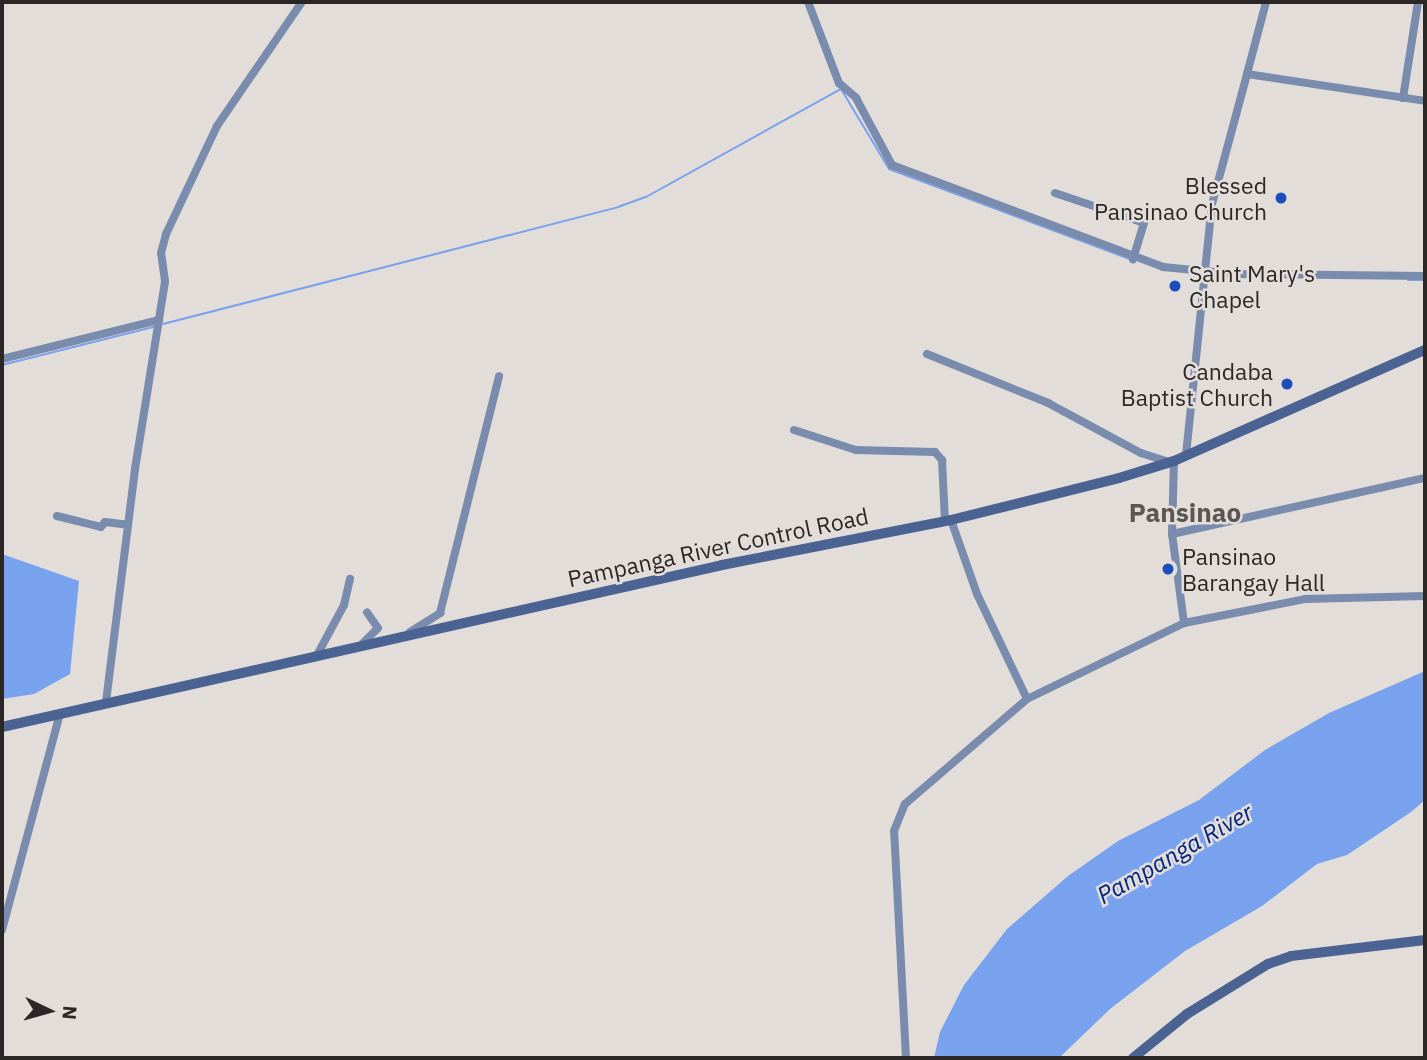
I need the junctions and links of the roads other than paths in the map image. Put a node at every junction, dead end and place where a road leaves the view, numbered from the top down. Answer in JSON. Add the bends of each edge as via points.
{"nodes":[{"id":1,"x":302,"y":2,"type":"edge"},
{"id":2,"x":808,"y":2,"type":"edge"},
{"id":3,"x":1266,"y":2,"type":"edge"},
{"id":4,"x":1418,"y":2,"type":"edge"},
{"id":5,"x":1247,"y":74,"type":"junction"},
{"id":6,"x":1403,"y":99,"type":"junction"},
{"id":7,"x":1425,"y":101,"type":"edge"},
{"id":8,"x":1055,"y":193,"type":"dead end"},
{"id":9,"x":1133,"y":258,"type":"junction"},
{"id":10,"x":1205,"y":272,"type":"junction"},
{"id":11,"x":1425,"y":276,"type":"edge"},
{"id":12,"x":159,"y":320,"type":"junction"},
{"id":13,"x":1425,"y":350,"type":"edge"},
{"id":14,"x":926,"y":354,"type":"dead end"},
{"id":15,"x":2,"y":359,"type":"edge"},
{"id":16,"x":499,"y":376,"type":"dead end"},
{"id":17,"x":794,"y":430,"type":"dead end"},
{"id":18,"x":1186,"y":455,"type":"junction"},
{"id":19,"x":1171,"y":461,"type":"junction"},
{"id":20,"x":1425,"y":478,"type":"edge"},
{"id":21,"x":57,"y":516,"type":"dead end"},
{"id":22,"x":948,"y":521,"type":"junction"},
{"id":23,"x":128,"y":525,"type":"junction"},
{"id":24,"x":1172,"y":534,"type":"junction"},
{"id":25,"x":349,"y":579,"type":"dead end"},
{"id":26,"x":1425,"y":596,"type":"edge"},
{"id":27,"x":367,"y":612,"type":"dead end"},
{"id":28,"x":1184,"y":623,"type":"junction"},
{"id":29,"x":395,"y":640,"type":"junction"},
{"id":30,"x":358,"y":648,"type":"junction"},
{"id":31,"x":316,"y":657,"type":"junction"},
{"id":32,"x":1027,"y":699,"type":"junction"},
{"id":33,"x":106,"y":702,"type":"junction"},
{"id":34,"x":60,"y":714,"type":"junction"},
{"id":35,"x":2,"y":727,"type":"edge"},
{"id":36,"x":2,"y":930,"type":"edge"},
{"id":37,"x":1425,"y":940,"type":"edge"},
{"id":38,"x":906,"y":1058,"type":"edge"},
{"id":39,"x":1133,"y":1058,"type":"edge"}],
"edges":[{"from":1,"to":12,"type":"street","via":[[217,126],[173,212],[161,253],[165,274]]},
{"from":2,"to":9,"type":"street","via":[[839,83],[856,97],[886,160]]},
{"from":3,"to":5,"type":"street"},
{"from":4,"to":6,"type":"street"},
{"from":5,"to":6,"type":"street"},
{"from":5,"to":10,"type":"street","via":[[1215,185]]},
{"from":6,"to":7,"type":"street"},
{"from":8,"to":9,"type":"street","via":[[1144,223]]},
{"from":9,"to":10,"type":"street"},
{"from":10,"to":11,"type":"street"},
{"from":10,"to":18,"type":"street"},
{"from":12,"to":15,"type":"street"},
{"from":12,"to":23,"type":"street"},
{"from":13,"to":18,"type":"main road","name":"Pampanga River Control Road"},
{"from":14,"to":19,"type":"street","via":[[1048,403],[1141,453]]},
{"from":16,"to":29,"type":"street","via":[[440,613]]},
{"from":17,"to":22,"type":"street","via":[[856,450],[935,452],[943,460]]},
{"from":18,"to":19,"type":"main road","name":"Pampanga River Control Road"},
{"from":19,"to":22,"type":"main road","name":"Pampanga River Control Road"},
{"from":19,"to":24,"type":"street"},
{"from":20,"to":24,"type":"street"},
{"from":21,"to":23,"type":"street","via":[[101,527],[105,522]]},
{"from":22,"to":29,"type":"main road","name":"Pampanga River Control Road","via":[[722,565]]},
{"from":22,"to":32,"type":"street"},
{"from":23,"to":33,"type":"street"},
{"from":24,"to":28,"type":"street"},
{"from":25,"to":31,"type":"street","via":[[344,605]]},
{"from":26,"to":28,"type":"street","via":[[1305,599]]},
{"from":27,"to":30,"type":"street","via":[[378,628]]},
{"from":28,"to":32,"type":"street"},
{"from":29,"to":30,"type":"main road","name":"Pampanga River Control Road"},
{"from":30,"to":31,"type":"main road","name":"Pampanga River Control Road"},
{"from":31,"to":33,"type":"main road","name":"Pampanga River Control Road"},
{"from":32,"to":38,"type":"street","via":[[905,804],[895,823]]},
{"from":33,"to":34,"type":"main road","name":"Pampanga River Control Road"},
{"from":34,"to":35,"type":"main road","name":"Pampanga River Control Road"},
{"from":34,"to":36,"type":"street"},
{"from":37,"to":39,"type":"main road","via":[[1291,956],[1268,964],[1187,1014]]}]}
